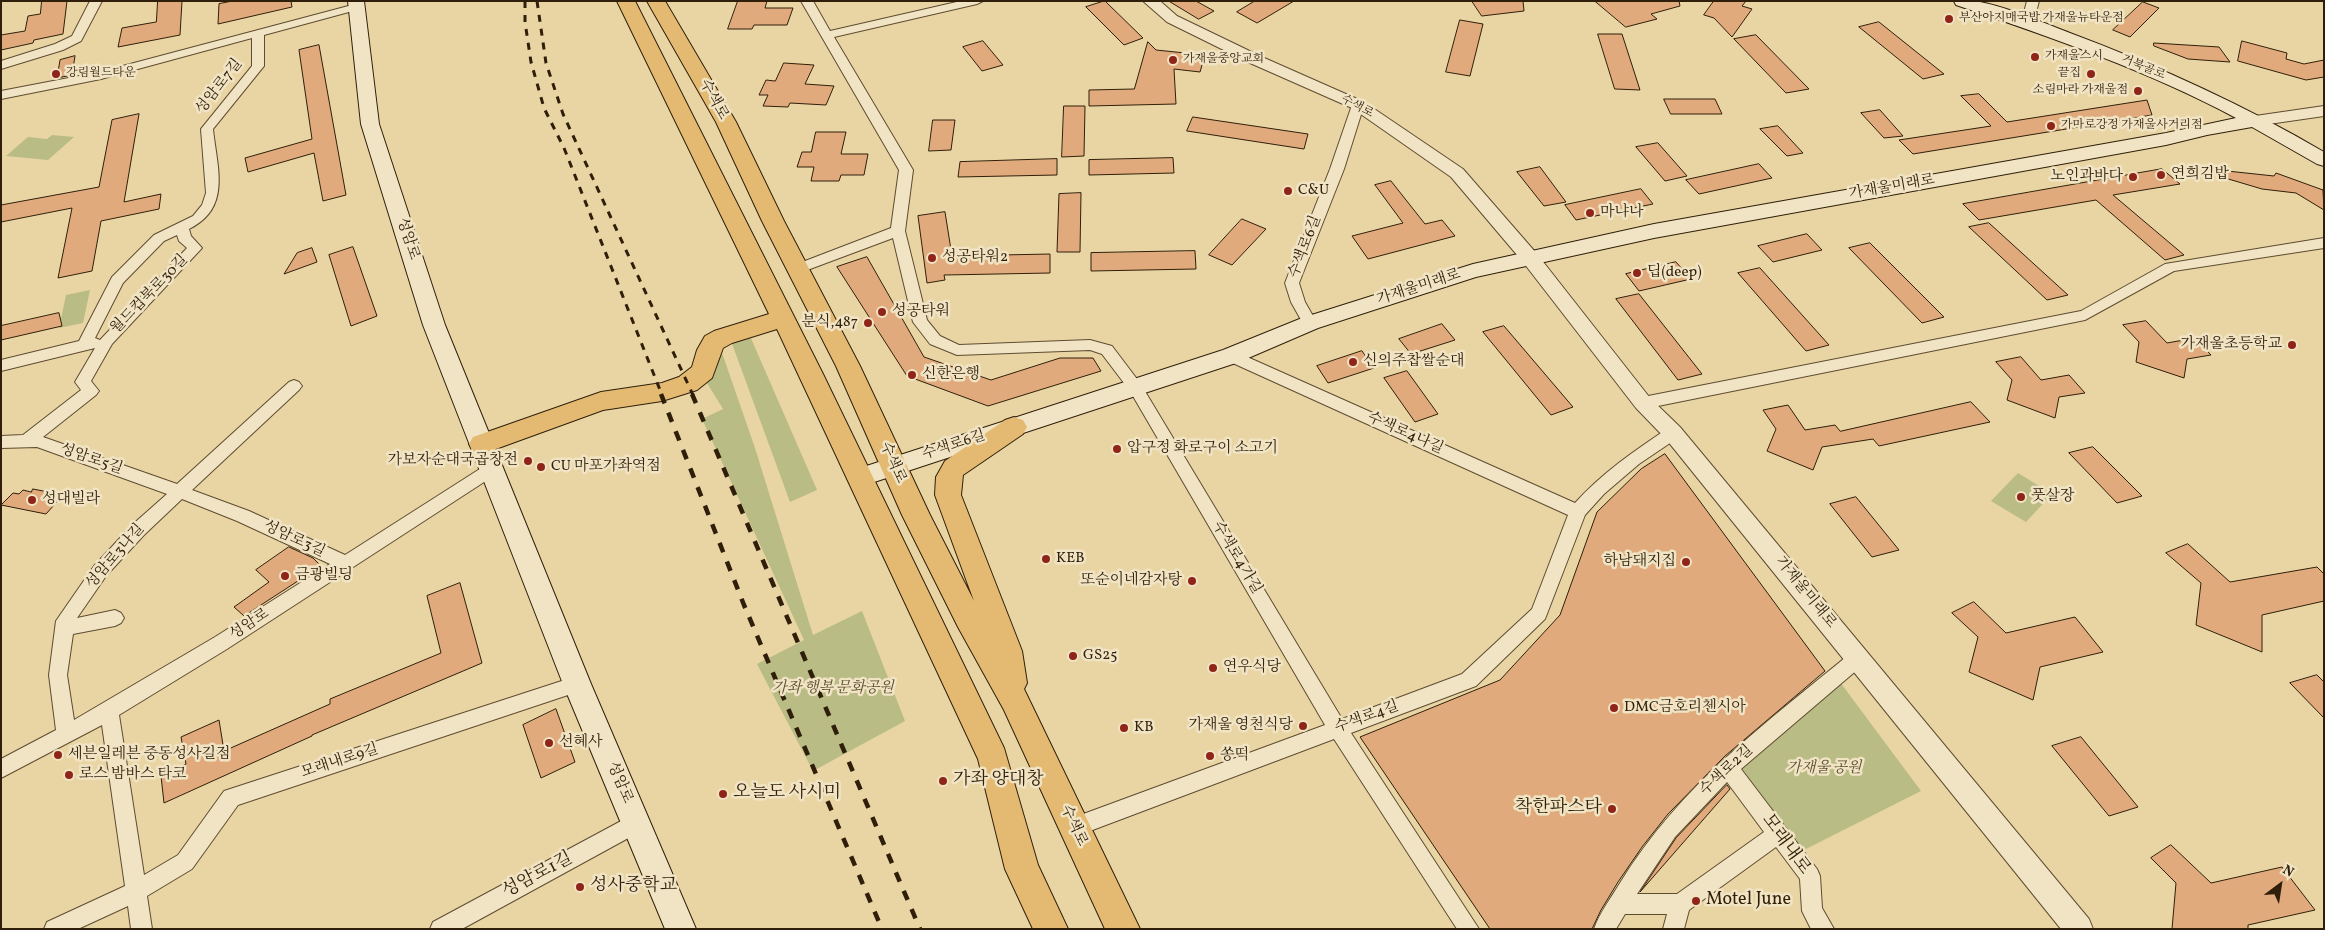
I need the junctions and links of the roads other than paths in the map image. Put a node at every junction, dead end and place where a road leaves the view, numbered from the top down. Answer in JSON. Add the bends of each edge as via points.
{"nodes":[{"id":1,"x":96,"y":1,"type":"edge"},
{"id":2,"x":626,"y":1,"type":"edge"},
{"id":3,"x":656,"y":1,"type":"edge"},
{"id":4,"x":807,"y":1,"type":"edge"},
{"id":5,"x":977,"y":1,"type":"edge"},
{"id":6,"x":1150,"y":1,"type":"edge"},
{"id":7,"x":1962,"y":1,"type":"edge"},
{"id":8,"x":2032,"y":1,"type":"edge"},
{"id":9,"x":356,"y":4,"type":"edge"},
{"id":10,"x":2027,"y":24,"type":"junction"},
{"id":11,"x":258,"y":33,"type":"junction"},
{"id":12,"x":827,"y":35,"type":"junction"},
{"id":13,"x":1,"y":65,"type":"edge"},
{"id":14,"x":2170,"y":80,"type":"junction"},
{"id":15,"x":1,"y":95,"type":"edge"},
{"id":16,"x":1358,"y":105,"type":"junction"},
{"id":17,"x":2324,"y":111,"type":"edge"},
{"id":18,"x":2255,"y":122,"type":"junction"},
{"id":19,"x":2207,"y":129,"type":"junction"},
{"id":20,"x":2324,"y":160,"type":"edge"},
{"id":21,"x":182,"y":227,"type":"junction"},
{"id":22,"x":898,"y":230,"type":"junction"},
{"id":23,"x":2324,"y":243,"type":"edge"},
{"id":24,"x":1530,"y":258,"type":"junction"},
{"id":25,"x":797,"y":269,"type":"junction"},
{"id":26,"x":783,"y":318,"type":"junction"},
{"id":27,"x":1310,"y":323,"type":"junction"},
{"id":28,"x":107,"y":340,"type":"junction"},
{"id":29,"x":84,"y":346,"type":"junction"},
{"id":30,"x":1231,"y":356,"type":"junction"},
{"id":31,"x":1,"y":366,"type":"edge"},
{"id":32,"x":294,"y":386,"type":"dead end"},
{"id":33,"x":1135,"y":387,"type":"junction"},
{"id":34,"x":1643,"y":403,"type":"junction"},
{"id":35,"x":1014,"y":427,"type":"junction"},
{"id":36,"x":1673,"y":433,"type":"junction"},
{"id":37,"x":26,"y":441,"type":"junction"},
{"id":38,"x":1,"y":442,"type":"edge"},
{"id":39,"x":482,"y":444,"type":"junction"},
{"id":40,"x":892,"y":466,"type":"junction"},
{"id":41,"x":492,"y":469,"type":"junction"},
{"id":42,"x":860,"y":478,"type":"junction"},
{"id":43,"x":178,"y":491,"type":"junction"},
{"id":44,"x":1578,"y":512,"type":"junction"},
{"id":45,"x":346,"y":563,"type":"junction"},
{"id":46,"x":115,"y":618,"type":"dead end"},
{"id":47,"x":66,"y":628,"type":"junction"},
{"id":48,"x":1858,"y":658,"type":"junction"},
{"id":49,"x":577,"y":684,"type":"junction"},
{"id":50,"x":1015,"y":701,"type":"junction"},
{"id":51,"x":109,"y":711,"type":"junction"},
{"id":52,"x":1338,"y":729,"type":"junction"},
{"id":53,"x":66,"y":734,"type":"junction"},
{"id":54,"x":1728,"y":768,"type":"junction"},
{"id":55,"x":1,"y":769,"type":"edge"},
{"id":56,"x":636,"y":823,"type":"junction"},
{"id":57,"x":1074,"y":827,"type":"junction"},
{"id":58,"x":1778,"y":834,"type":"junction"},
{"id":59,"x":137,"y":891,"type":"junction"},
{"id":60,"x":1618,"y":904,"type":"junction"},
{"id":61,"x":1680,"y":904,"type":"junction"},
{"id":62,"x":54,"y":929,"type":"edge"},
{"id":63,"x":142,"y":929,"type":"edge"},
{"id":64,"x":440,"y":929,"type":"edge"},
{"id":65,"x":681,"y":929,"type":"edge"},
{"id":66,"x":1051,"y":929,"type":"edge"},
{"id":67,"x":1123,"y":929,"type":"edge"},
{"id":68,"x":1469,"y":929,"type":"edge"},
{"id":69,"x":1604,"y":929,"type":"edge"},
{"id":70,"x":1673,"y":929,"type":"edge"},
{"id":71,"x":1824,"y":929,"type":"edge"},
{"id":72,"x":2079,"y":929,"type":"edge"}],
"edges":[{"from":1,"to":13,"type":"street","via":[[77,38]]},
{"from":2,"to":26,"type":"main road"},
{"from":3,"to":25,"type":"main road","name":"수색로","via":[[726,122]]},
{"from":4,"to":12,"type":"street"},
{"from":5,"to":12,"type":"street"},
{"from":6,"to":16,"type":"street","name":"수색로","via":[[1172,19]]},
{"from":7,"to":10,"type":"main road","name":"거북골로"},
{"from":8,"to":10,"type":"street"},
{"from":9,"to":11,"type":"street","name":"성암로7길"},
{"from":9,"to":39,"type":"main road","name":"성암로","via":[[370,124],[434,325]]},
{"from":10,"to":14,"type":"main road","name":"거북골로"},
{"from":11,"to":15,"type":"street","name":"성암로7길","via":[[101,75]]},
{"from":11,"to":21,"type":"street","name":"성암로7길","via":[[258,66],[207,129],[213,193],[208,206],[198,219]]},
{"from":12,"to":22,"type":"street","via":[[906,170]]},
{"from":14,"to":18,"type":"main road","name":"거북골로"},
{"from":14,"to":19,"type":"main road","via":[[2198,102],[2206,115]]},
{"from":16,"to":24,"type":"street","name":"수색로","via":[[1456,173]]},
{"from":16,"to":27,"type":"street","name":"수색로6길","via":[[1292,283]]},
{"from":17,"to":18,"type":"street"},
{"from":18,"to":19,"type":"main road","name":"가재울미래로"},
{"from":18,"to":20,"type":"main road","name":"거북골로"},
{"from":19,"to":24,"type":"main road","name":"가재울미래로","via":[[2166,140],[1654,230]]},
{"from":21,"to":28,"type":"street","name":"월드컵북로30길","via":[[184,238],[195,248]]},
{"from":21,"to":29,"type":"street","name":"성암로7길","via":[[159,238],[117,280]]},
{"from":22,"to":25,"type":"street"},
{"from":22,"to":33,"type":"street","via":[[920,322],[935,340],[957,350],[1090,346],[1107,350]]},
{"from":23,"to":34,"type":"street","via":[[2170,267],[2085,315]]},
{"from":24,"to":27,"type":"main road","name":"가재울미래로","via":[[1473,271]]},
{"from":24,"to":34,"type":"street","name":"가재울미래로"},
{"from":25,"to":40,"type":"main road","name":"수색로","via":[[848,366]]},
{"from":26,"to":39,"type":"main road","via":[[714,342],[703,372],[688,384],[662,392],[601,401]]},
{"from":26,"to":42,"type":"main road"},
{"from":27,"to":30,"type":"main road","name":"수색로6길"},
{"from":28,"to":29,"type":"street","name":"월드컵북로30길"},
{"from":28,"to":37,"type":"street","name":"월드컵북로30길","via":[[83,382],[91,391]]},
{"from":29,"to":31,"type":"street","name":"월드컵북로30길"},
{"from":30,"to":33,"type":"main road","name":"수색로6길"},
{"from":30,"to":44,"type":"street","name":"수색로4나길"},
{"from":32,"to":43,"type":"street","name":"성암로3나길"},
{"from":33,"to":35,"type":"main road","name":"수색로6길"},
{"from":33,"to":52,"type":"street","name":"수색로4가길"},
{"from":34,"to":36,"type":"street","name":"가재울미래로"},
{"from":35,"to":40,"type":"main road","name":"수색로6길"},
{"from":35,"to":50,"type":"main road","via":[[954,468],[949,477],[948,495],[1007,651]]},
{"from":36,"to":44,"type":"street","via":[[1598,489]]},
{"from":36,"to":48,"type":"street","name":"가재울미래로"},
{"from":37,"to":38,"type":"street","name":"성암로5길"},
{"from":37,"to":43,"type":"street","name":"성암로5길","via":[[37,441]]},
{"from":39,"to":41,"type":"main road","name":"성암로"},
{"from":40,"to":42,"type":"main road","name":"수색로6길"},
{"from":40,"to":50,"type":"main road","name":"수색로","via":[[968,618]]},
{"from":41,"to":45,"type":"street","name":"성암로"},
{"from":41,"to":49,"type":"main road","name":"성암로"},
{"from":42,"to":66,"type":"main road","via":[[993,758],[1022,869]]},
{"from":43,"to":45,"type":"street","name":"성암로3길","via":[[243,516]]},
{"from":43,"to":47,"type":"street","name":"성암로3나길","via":[[100,571],[65,621]]},
{"from":44,"to":52,"type":"street","name":"수색로4길","via":[[1539,614],[1469,680]]},
{"from":45,"to":51,"type":"street","name":"성암로"},
{"from":46,"to":47,"type":"street"},
{"from":47,"to":53,"type":"street","name":"성암로3나길","via":[[58,675]]},
{"from":48,"to":54,"type":"street","name":"수색로2길"},
{"from":48,"to":72,"type":"street","name":"가재울미래로"},
{"from":49,"to":56,"type":"main road","name":"성암로"},
{"from":49,"to":59,"type":"street","name":"모래내로9길","via":[[231,798],[185,862]]},
{"from":50,"to":57,"type":"main road","name":"수색로"},
{"from":51,"to":53,"type":"street","name":"성암로"},
{"from":51,"to":59,"type":"street"},
{"from":52,"to":57,"type":"street","name":"수색로4길"},
{"from":52,"to":68,"type":"street"},
{"from":53,"to":55,"type":"street","name":"성암로"},
{"from":54,"to":58,"type":"street","name":"모래내로"},
{"from":54,"to":60,"type":"street","name":"수색로2길","via":[[1677,819]]},
{"from":56,"to":64,"type":"street","name":"성암로1길"},
{"from":56,"to":65,"type":"main road","name":"성암로"},
{"from":57,"to":67,"type":"main road","name":"수색로"},
{"from":58,"to":61,"type":"street"},
{"from":58,"to":71,"type":"street","name":"모래내로","via":[[1810,876],[1812,911]]},
{"from":59,"to":62,"type":"street","name":"모래내로9길"},
{"from":59,"to":63,"type":"street"},
{"from":60,"to":61,"type":"street"},
{"from":60,"to":69,"type":"street","name":"수색로2길"},
{"from":61,"to":70,"type":"street"}]}
